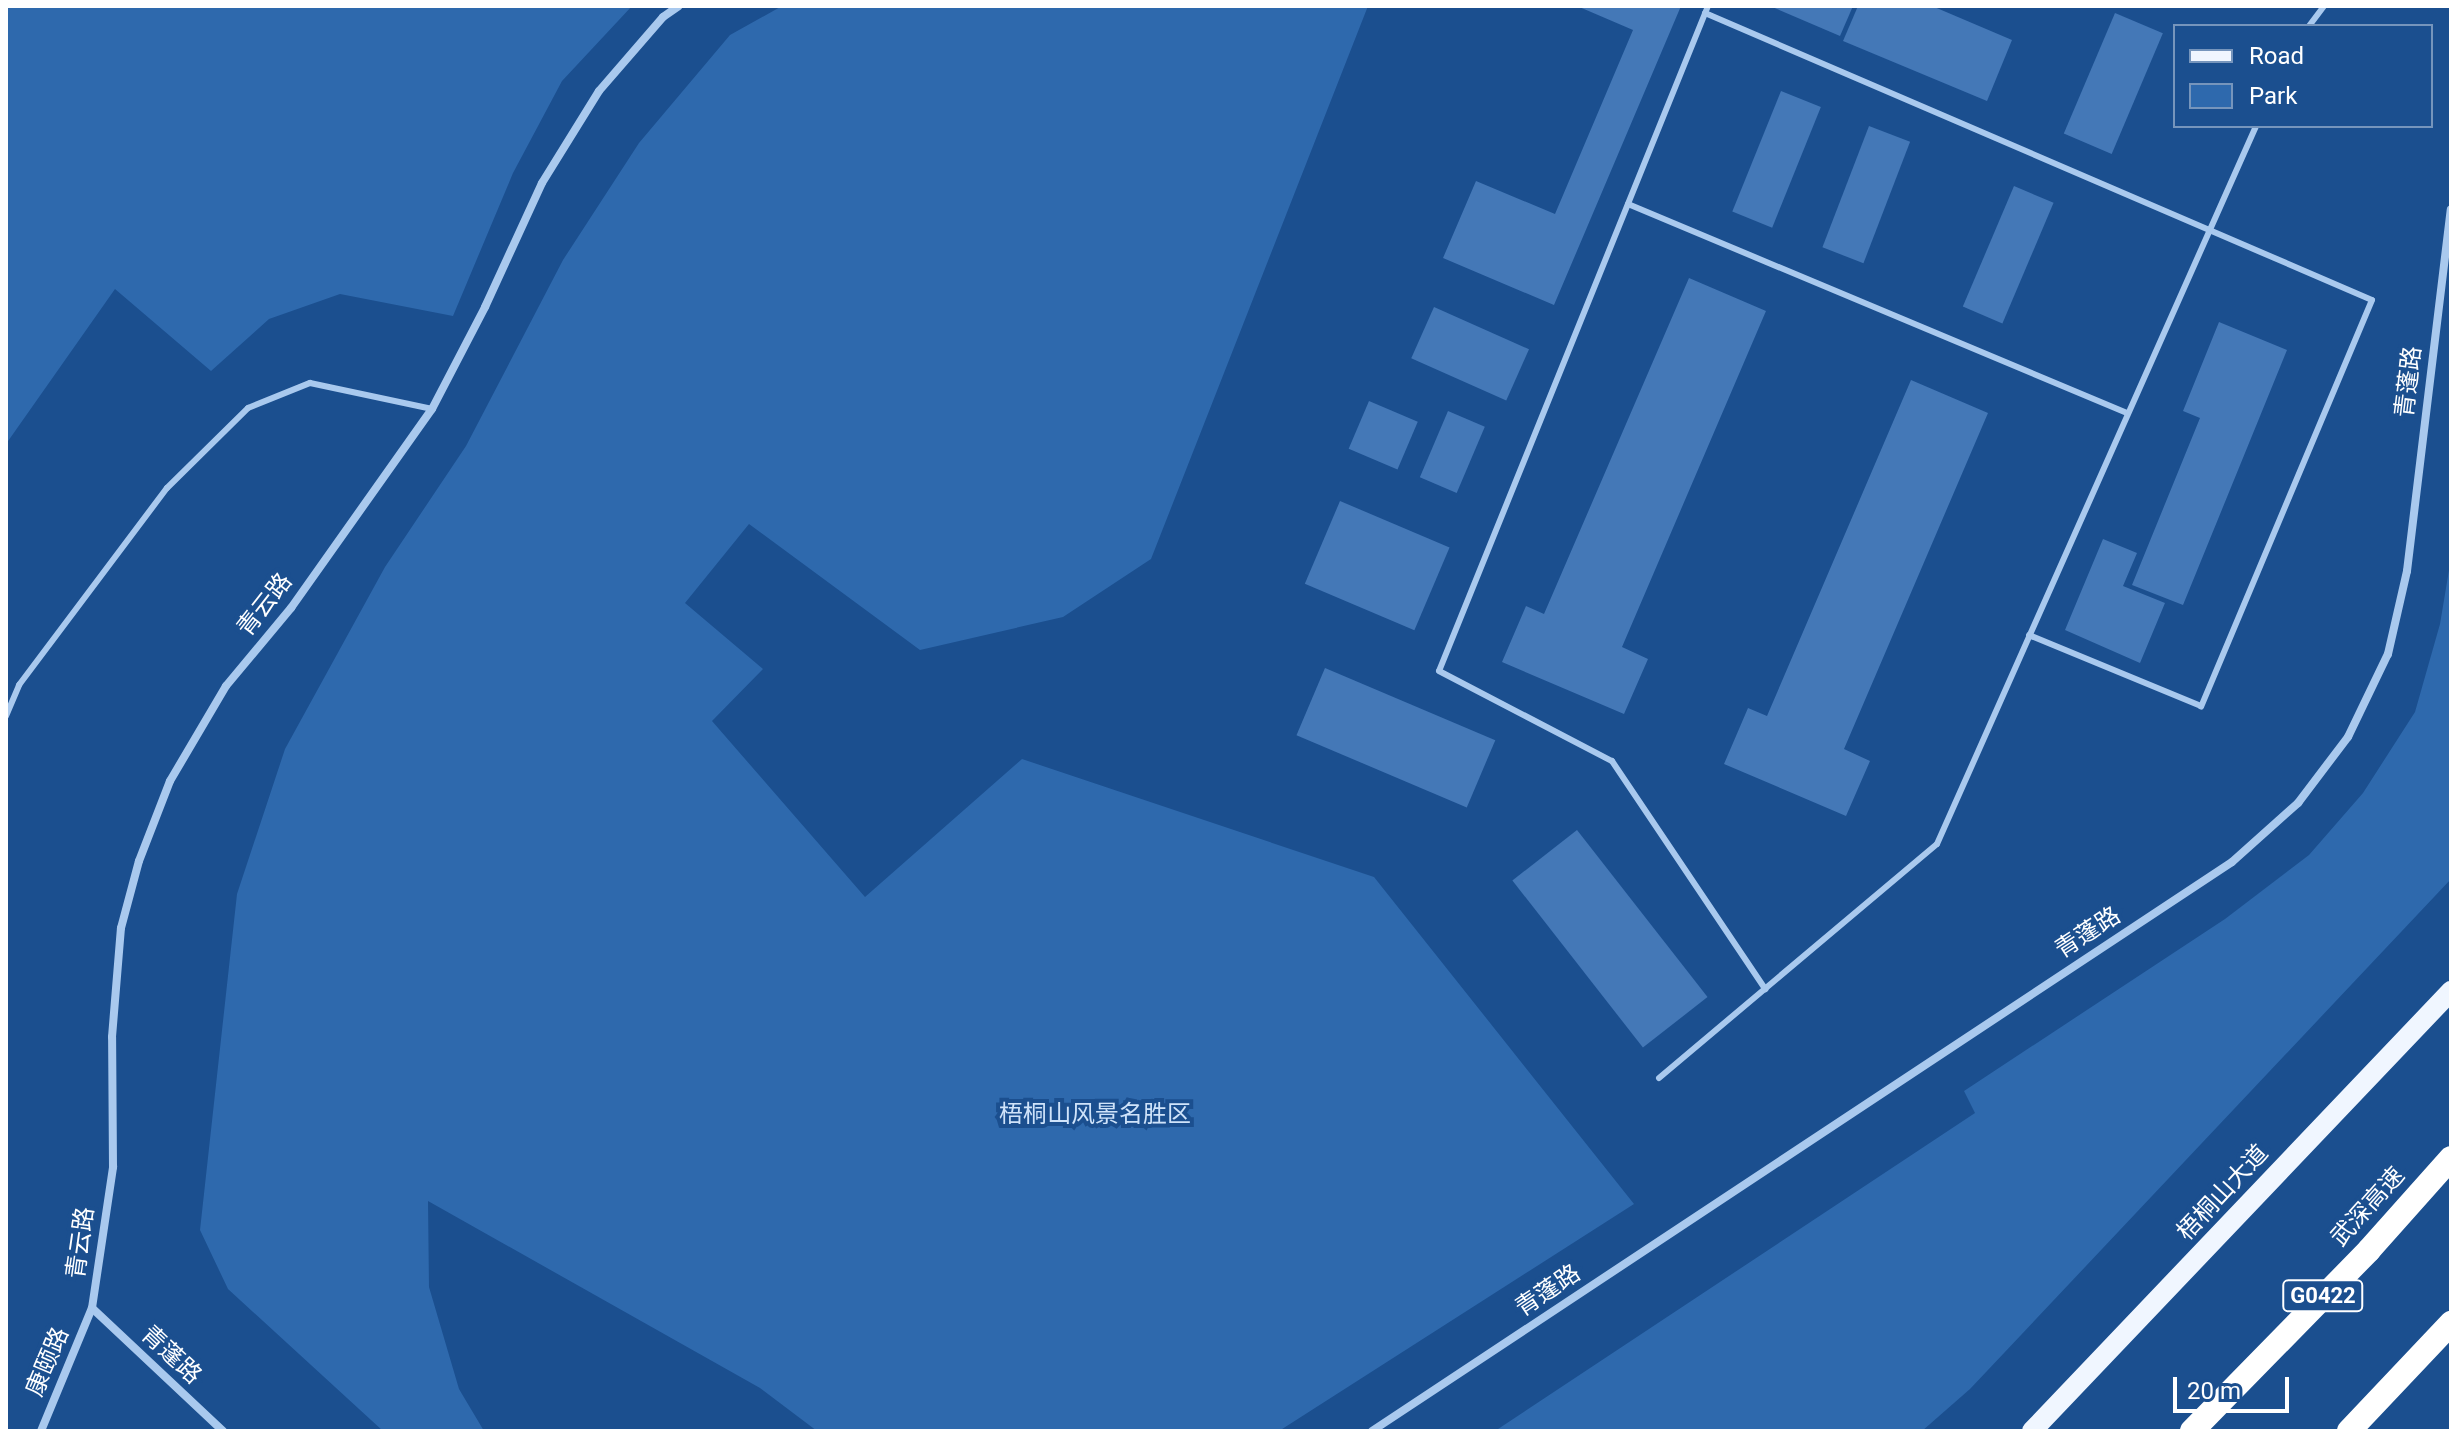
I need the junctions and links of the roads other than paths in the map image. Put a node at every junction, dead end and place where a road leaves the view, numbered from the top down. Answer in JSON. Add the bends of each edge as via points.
{"nodes":[{"id":1,"x":679,"y":6,"type":"edge"},
{"id":2,"x":2324,"y":6,"type":"edge"},
{"id":3,"x":1707,"y":9,"type":"edge"},
{"id":4,"x":2310,"y":24,"type":"edge"},
{"id":5,"x":2255,"y":128,"type":"edge"},
{"id":6,"x":1628,"y":204,"type":"junction"},
{"id":7,"x":2451,"y":210,"type":"edge"},
{"id":8,"x":2210,"y":229,"type":"junction"},
{"id":9,"x":432,"y":409,"type":"junction"},
{"id":10,"x":2127,"y":413,"type":"junction"},
{"id":11,"x":2029,"y":635,"type":"junction"},
{"id":12,"x":6,"y":716,"type":"edge"},
{"id":13,"x":1765,"y":989,"type":"junction"},
{"id":14,"x":2451,"y":991,"type":"edge"},
{"id":15,"x":1659,"y":1078,"type":"dead end"},
{"id":16,"x":2451,"y":1158,"type":"edge"},
{"id":17,"x":92,"y":1308,"type":"junction"},
{"id":18,"x":2451,"y":1323,"type":"edge"},
{"id":19,"x":41,"y":1431,"type":"edge"},
{"id":20,"x":223,"y":1431,"type":"edge"},
{"id":21,"x":1372,"y":1431,"type":"edge"},
{"id":22,"x":2032,"y":1431,"type":"edge"},
{"id":23,"x":2192,"y":1431,"type":"edge"},
{"id":24,"x":2349,"y":1431,"type":"edge"}],
"edges":[{"from":1,"to":9,"type":"street","name":"青云路","via":[[663,17],[599,91],[550,170]]},
{"from":2,"to":4,"type":"lane"},
{"from":3,"to":6,"type":"lane"},
{"from":3,"to":8,"type":"lane"},
{"from":5,"to":8,"type":"lane"},
{"from":6,"to":10,"type":"lane"},
{"from":6,"to":13,"type":"lane","via":[[1439,671],[1612,761]]},
{"from":7,"to":21,"type":"street","name":"青蓬路","via":[[2407,571],[2388,654],[2348,737],[2298,803],[2232,862]]},
{"from":8,"to":10,"type":"lane"},
{"from":8,"to":11,"type":"lane","via":[[2372,300],[2201,706]]},
{"from":9,"to":12,"type":"lane","via":[[310,383],[248,408],[167,488],[19,685]]},
{"from":9,"to":17,"type":"street","name":"青云路","via":[[291,608],[226,686],[170,781],[139,861],[121,928],[112,1037],[113,1167]]},
{"from":10,"to":11,"type":"lane"},
{"from":11,"to":13,"type":"lane","via":[[1937,844]]},
{"from":13,"to":15,"type":"lane"},
{"from":14,"to":22,"type":"main road","name":"梧桐山大道"},
{"from":16,"to":23,"type":"highway","name":"武深高速","number":"G0422"},
{"from":17,"to":19,"type":"street","name":"康颐路"},
{"from":17,"to":20,"type":"street","name":"青蓬路"},
{"from":18,"to":24,"type":"highway"}]}
